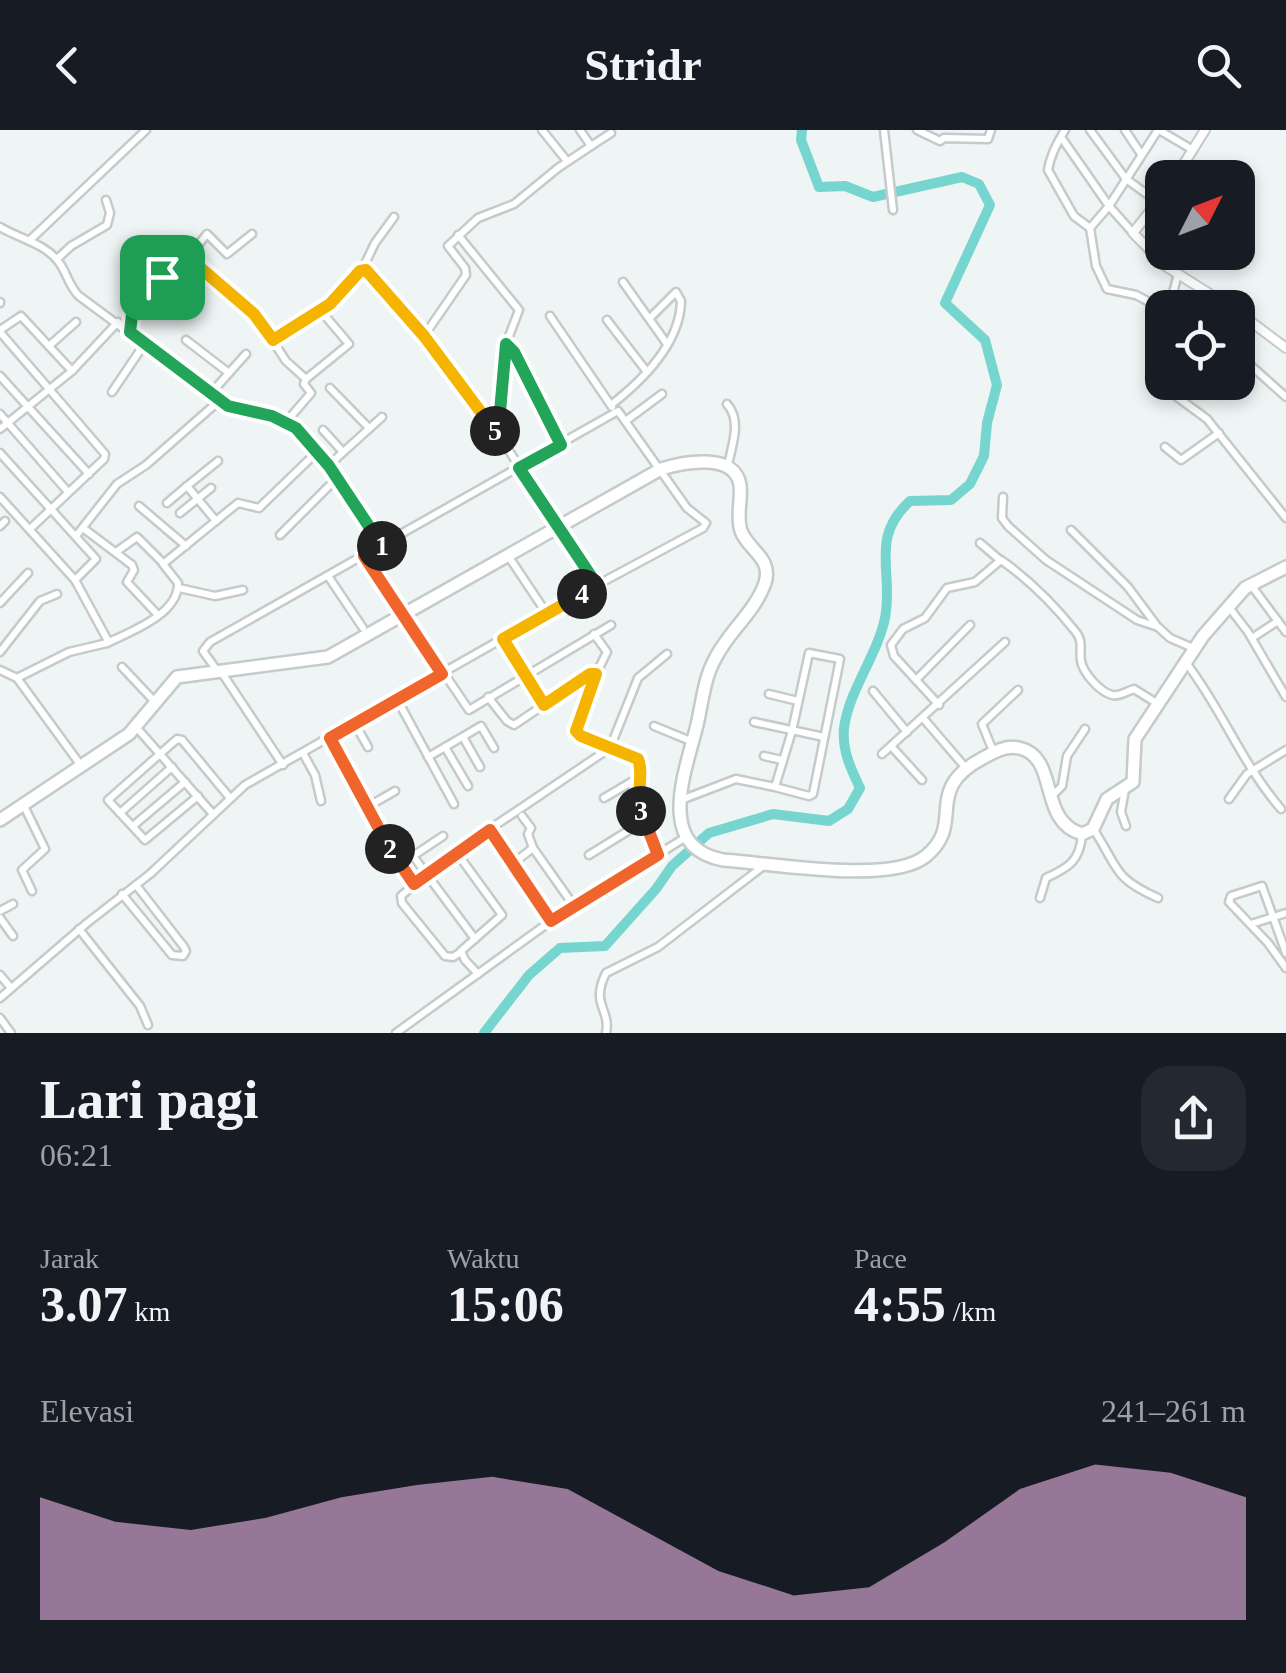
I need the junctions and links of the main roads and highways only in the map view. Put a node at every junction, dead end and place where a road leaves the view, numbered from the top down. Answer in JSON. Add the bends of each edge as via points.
{"nodes":[{"id":1,"x":1286,"y":567,"type":"edge"},
{"id":2,"x":0,"y":820,"type":"edge"}],
"edges":[{"from":1,"to":2,"type":"highway","via":[[1251,584],[1194,648],[1135,741],[1134,780],[1105,802],[1088,832],[1061,821],[1042,767],[1030,752],[1012,747],[965,767],[946,794],[940,842],[920,861],[895,870],[711,857],[688,839],[680,800],[714,660],[766,577],[764,560],[740,528],[740,482],[728,467],[688,463],[661,469],[328,657],[176,677],[136,727]]}]}
